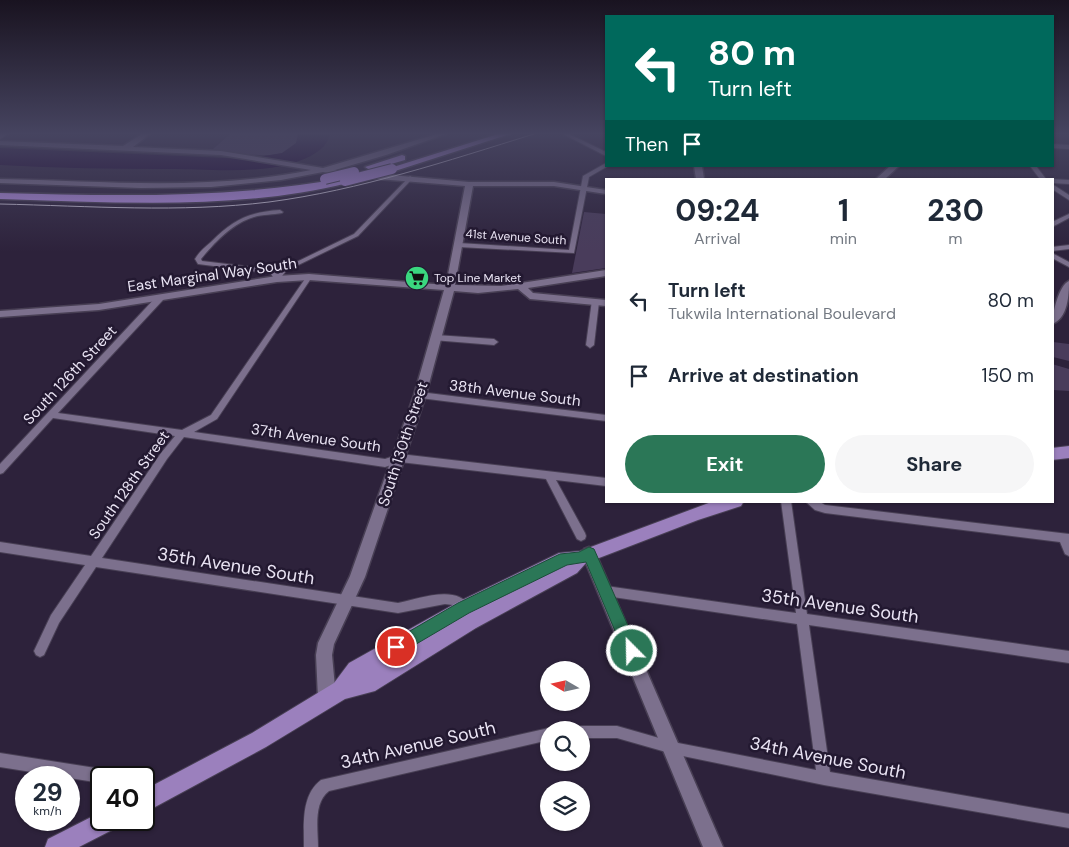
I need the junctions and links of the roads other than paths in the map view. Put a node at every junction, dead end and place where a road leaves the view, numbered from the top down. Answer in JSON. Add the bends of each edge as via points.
{"nodes":[{"id":1,"x":297,"y":174,"type":"edge"},
{"id":2,"x":325,"y":174,"type":"junction"},
{"id":3,"x":355,"y":174,"type":"edge"},
{"id":4,"x":374,"y":174,"type":"edge"},
{"id":5,"x":589,"y":174,"type":"edge"},
{"id":6,"x":358,"y":175,"type":"junction"},
{"id":7,"x":292,"y":176,"type":"junction"},
{"id":8,"x":410,"y":178,"type":"junction"},
{"id":9,"x":0,"y":181,"type":"edge"},
{"id":10,"x":1054,"y":181,"type":"edge"},
{"id":11,"x":1069,"y":182,"type":"edge"},
{"id":12,"x":469,"y":184,"type":"junction"},
{"id":13,"x":1054,"y":187,"type":"edge"},
{"id":14,"x":0,"y":188,"type":"edge"},
{"id":15,"x":582,"y":188,"type":"junction"},
{"id":16,"x":605,"y":192,"type":"edge"},
{"id":17,"x":0,"y":196,"type":"edge"},
{"id":18,"x":1069,"y":198,"type":"edge"},
{"id":19,"x":280,"y":212,"type":"dead end"},
{"id":20,"x":1069,"y":216,"type":"edge"},
{"id":21,"x":1054,"y":219,"type":"edge"},
{"id":22,"x":1060,"y":221,"type":"junction"},
{"id":23,"x":1054,"y":224,"type":"edge"},
{"id":24,"x":1069,"y":225,"type":"edge"},
{"id":25,"x":459,"y":245,"type":"junction"},
{"id":26,"x":1069,"y":247,"type":"edge"},
{"id":27,"x":1054,"y":249,"type":"edge"},
{"id":28,"x":1054,"y":256,"type":"edge"},
{"id":29,"x":1069,"y":265,"type":"edge"},
{"id":30,"x":605,"y":273,"type":"edge"},
{"id":31,"x":309,"y":277,"type":"junction"},
{"id":32,"x":277,"y":279,"type":"junction"},
{"id":33,"x":1069,"y":284,"type":"edge"},
{"id":34,"x":520,"y":286,"type":"junction"},
{"id":35,"x":450,"y":288,"type":"junction"},
{"id":36,"x":478,"y":290,"type":"junction"},
{"id":37,"x":530,"y":296,"type":"junction"},
{"id":38,"x":160,"y":298,"type":"junction"},
{"id":39,"x":595,"y":302,"type":"junction"},
{"id":40,"x":605,"y":303,"type":"edge"},
{"id":41,"x":0,"y":314,"type":"edge"},
{"id":42,"x":1054,"y":319,"type":"edge"},
{"id":43,"x":436,"y":338,"type":"junction"},
{"id":44,"x":494,"y":342,"type":"dead end"},
{"id":45,"x":590,"y":345,"type":"dead end"},
{"id":46,"x":420,"y":396,"type":"junction"},
{"id":47,"x":52,"y":415,"type":"junction"},
{"id":48,"x":605,"y":418,"type":"edge"},
{"id":49,"x":181,"y":435,"type":"junction"},
{"id":50,"x":1069,"y":452,"type":"edge"},
{"id":51,"x":1054,"y":454,"type":"edge"},
{"id":52,"x":400,"y":458,"type":"junction"},
{"id":53,"x":0,"y":470,"type":"edge"},
{"id":54,"x":549,"y":476,"type":"junction"},
{"id":55,"x":605,"y":482,"type":"edge"},
{"id":56,"x":730,"y":503,"type":"edge"},
{"id":57,"x":786,"y":503,"type":"edge"},
{"id":58,"x":813,"y":503,"type":"edge"},
{"id":59,"x":582,"y":536,"type":"dead end"},
{"id":60,"x":1066,"y":539,"type":"edge"},
{"id":61,"x":0,"y":547,"type":"edge"},
{"id":62,"x":1069,"y":551,"type":"edge"},
{"id":63,"x":585,"y":556,"type":"junction"},
{"id":64,"x":93,"y":562,"type":"junction"},
{"id":65,"x":606,"y":591,"type":"junction"},
{"id":66,"x":346,"y":600,"type":"junction"},
{"id":67,"x":464,"y":608,"type":"junction"},
{"id":68,"x":803,"y":618,"type":"junction"},
{"id":69,"x":40,"y":651,"type":"dead end"},
{"id":70,"x":1069,"y":657,"type":"edge"},
{"id":71,"x":334,"y":694,"type":"junction"},
{"id":72,"x":590,"y":732,"type":"edge"},
{"id":73,"x":540,"y":736,"type":"edge"},
{"id":74,"x":672,"y":748,"type":"junction"},
{"id":75,"x":0,"y":760,"type":"edge"},
{"id":76,"x":90,"y":774,"type":"edge"},
{"id":77,"x":824,"y":778,"type":"junction"},
{"id":78,"x":155,"y":796,"type":"edge"},
{"id":79,"x":1069,"y":821,"type":"edge"},
{"id":80,"x":90,"y":829,"type":"edge"},
{"id":81,"x":56,"y":847,"type":"edge"},
{"id":82,"x":311,"y":847,"type":"edge"},
{"id":83,"x":713,"y":847,"type":"edge"}],
"edges":[{"from":1,"to":7,"type":"street"},
{"from":2,"to":6,"type":"street"},
{"from":2,"to":7,"type":"street"},
{"from":2,"to":14,"type":"highway","via":[[269,187],[209,192]]},
{"from":3,"to":6,"type":"street"},
{"from":4,"to":17,"type":"highway","bridge":true,"via":[[278,194],[214,199]]},
{"from":5,"to":15,"type":"street"},
{"from":6,"to":8,"type":"street"},
{"from":7,"to":9,"type":"street","via":[[186,185]]},
{"from":8,"to":12,"type":"street"},
{"from":8,"to":32,"type":"street","via":[[356,235],[284,270]]},
{"from":10,"to":11,"type":"street"},
{"from":12,"to":15,"type":"street","via":[[546,184]]},
{"from":12,"to":25,"type":"street","name":"South 130th Street"},
{"from":13,"to":18,"type":"street"},
{"from":15,"to":16,"type":"street"},
{"from":15,"to":25,"type":"street","name":"41st Avenue South","via":[[572,252]]},
{"from":19,"to":32,"type":"street","via":[[267,212],[236,221],[198,259],[200,263],[269,271]]},
{"from":20,"to":22,"type":"street"},
{"from":21,"to":22,"type":"street"},
{"from":22,"to":23,"type":"street"},
{"from":22,"to":24,"type":"street"},
{"from":25,"to":35,"type":"street","name":"South 130th Street"},
{"from":26,"to":27,"type":"street"},
{"from":28,"to":29,"type":"street"},
{"from":30,"to":34,"type":"street","name":"East Marginal Way South"},
{"from":31,"to":32,"type":"street","name":"East Marginal Way South"},
{"from":31,"to":35,"type":"street","name":"East Marginal Way South"},
{"from":31,"to":49,"type":"street","name":"South 128th Street","via":[[214,417]]},
{"from":32,"to":38,"type":"street","name":"East Marginal Way South"},
{"from":33,"to":42,"type":"street"},
{"from":34,"to":36,"type":"street","name":"East Marginal Way South"},
{"from":34,"to":37,"type":"street"},
{"from":35,"to":36,"type":"street","name":"East Marginal Way South"},
{"from":35,"to":43,"type":"street","name":"South 130th Street"},
{"from":36,"to":37,"type":"street"},
{"from":37,"to":39,"type":"street"},
{"from":38,"to":41,"type":"street","name":"East Marginal Way South","via":[[99,307]]},
{"from":38,"to":47,"type":"street","name":"South 126th Street"},
{"from":39,"to":40,"type":"street"},
{"from":39,"to":45,"type":"street"},
{"from":43,"to":44,"type":"street"},
{"from":43,"to":46,"type":"street","name":"South 130th Street"},
{"from":46,"to":48,"type":"street","name":"38th Avenue South"},
{"from":46,"to":52,"type":"street","name":"South 130th Street"},
{"from":47,"to":49,"type":"street","name":"37th Avenue South"},
{"from":47,"to":53,"type":"street","name":"South 126th Street"},
{"from":49,"to":52,"type":"street","name":"37th Avenue South","via":[[385,463]]},
{"from":49,"to":64,"type":"street","name":"South 128th Street"},
{"from":50,"to":51,"type":"main road"},
{"from":52,"to":54,"type":"street","name":"37th Avenue South"},
{"from":52,"to":66,"type":"street","name":"South 130th Street"},
{"from":54,"to":55,"type":"street","name":"37th Avenue South"},
{"from":54,"to":59,"type":"street"},
{"from":56,"to":63,"type":"main road"},
{"from":57,"to":68,"type":"street"},
{"from":58,"to":60,"type":"street","via":[[824,509]]},
{"from":60,"to":62,"type":"street"},
{"from":61,"to":64,"type":"street","name":"35th Avenue South"},
{"from":63,"to":65,"type":"street"},
{"from":63,"to":67,"type":"main road","via":[[565,558]]},
{"from":63,"to":71,"type":"main road","via":[[571,568],[470,622],[368,684]]},
{"from":64,"to":66,"type":"street","name":"35th Avenue South"},
{"from":64,"to":69,"type":"street","name":"South 128th Street","via":[[55,619]]},
{"from":65,"to":68,"type":"street","name":"35th Avenue South"},
{"from":65,"to":74,"type":"street"},
{"from":66,"to":67,"type":"street","name":"35th Avenue South","via":[[398,608],[445,599],[455,600]]},
{"from":66,"to":71,"type":"street","name":"South 130th Street","via":[[325,649]]},
{"from":67,"to":71,"type":"main road","via":[[356,670]]},
{"from":68,"to":70,"type":"street","name":"35th Avenue South"},
{"from":68,"to":77,"type":"street"},
{"from":71,"to":78,"type":"main road","via":[[259,740]]},
{"from":72,"to":74,"type":"street","name":"34th Avenue South","via":[[617,732]]},
{"from":73,"to":82,"type":"street","name":"34th Avenue South","via":[[318,788],[314,798]]},
{"from":74,"to":77,"type":"street","name":"34th Avenue South"},
{"from":74,"to":83,"type":"street"},
{"from":75,"to":76,"type":"street"},
{"from":77,"to":79,"type":"street","name":"34th Avenue South"},
{"from":80,"to":81,"type":"main road"}]}
